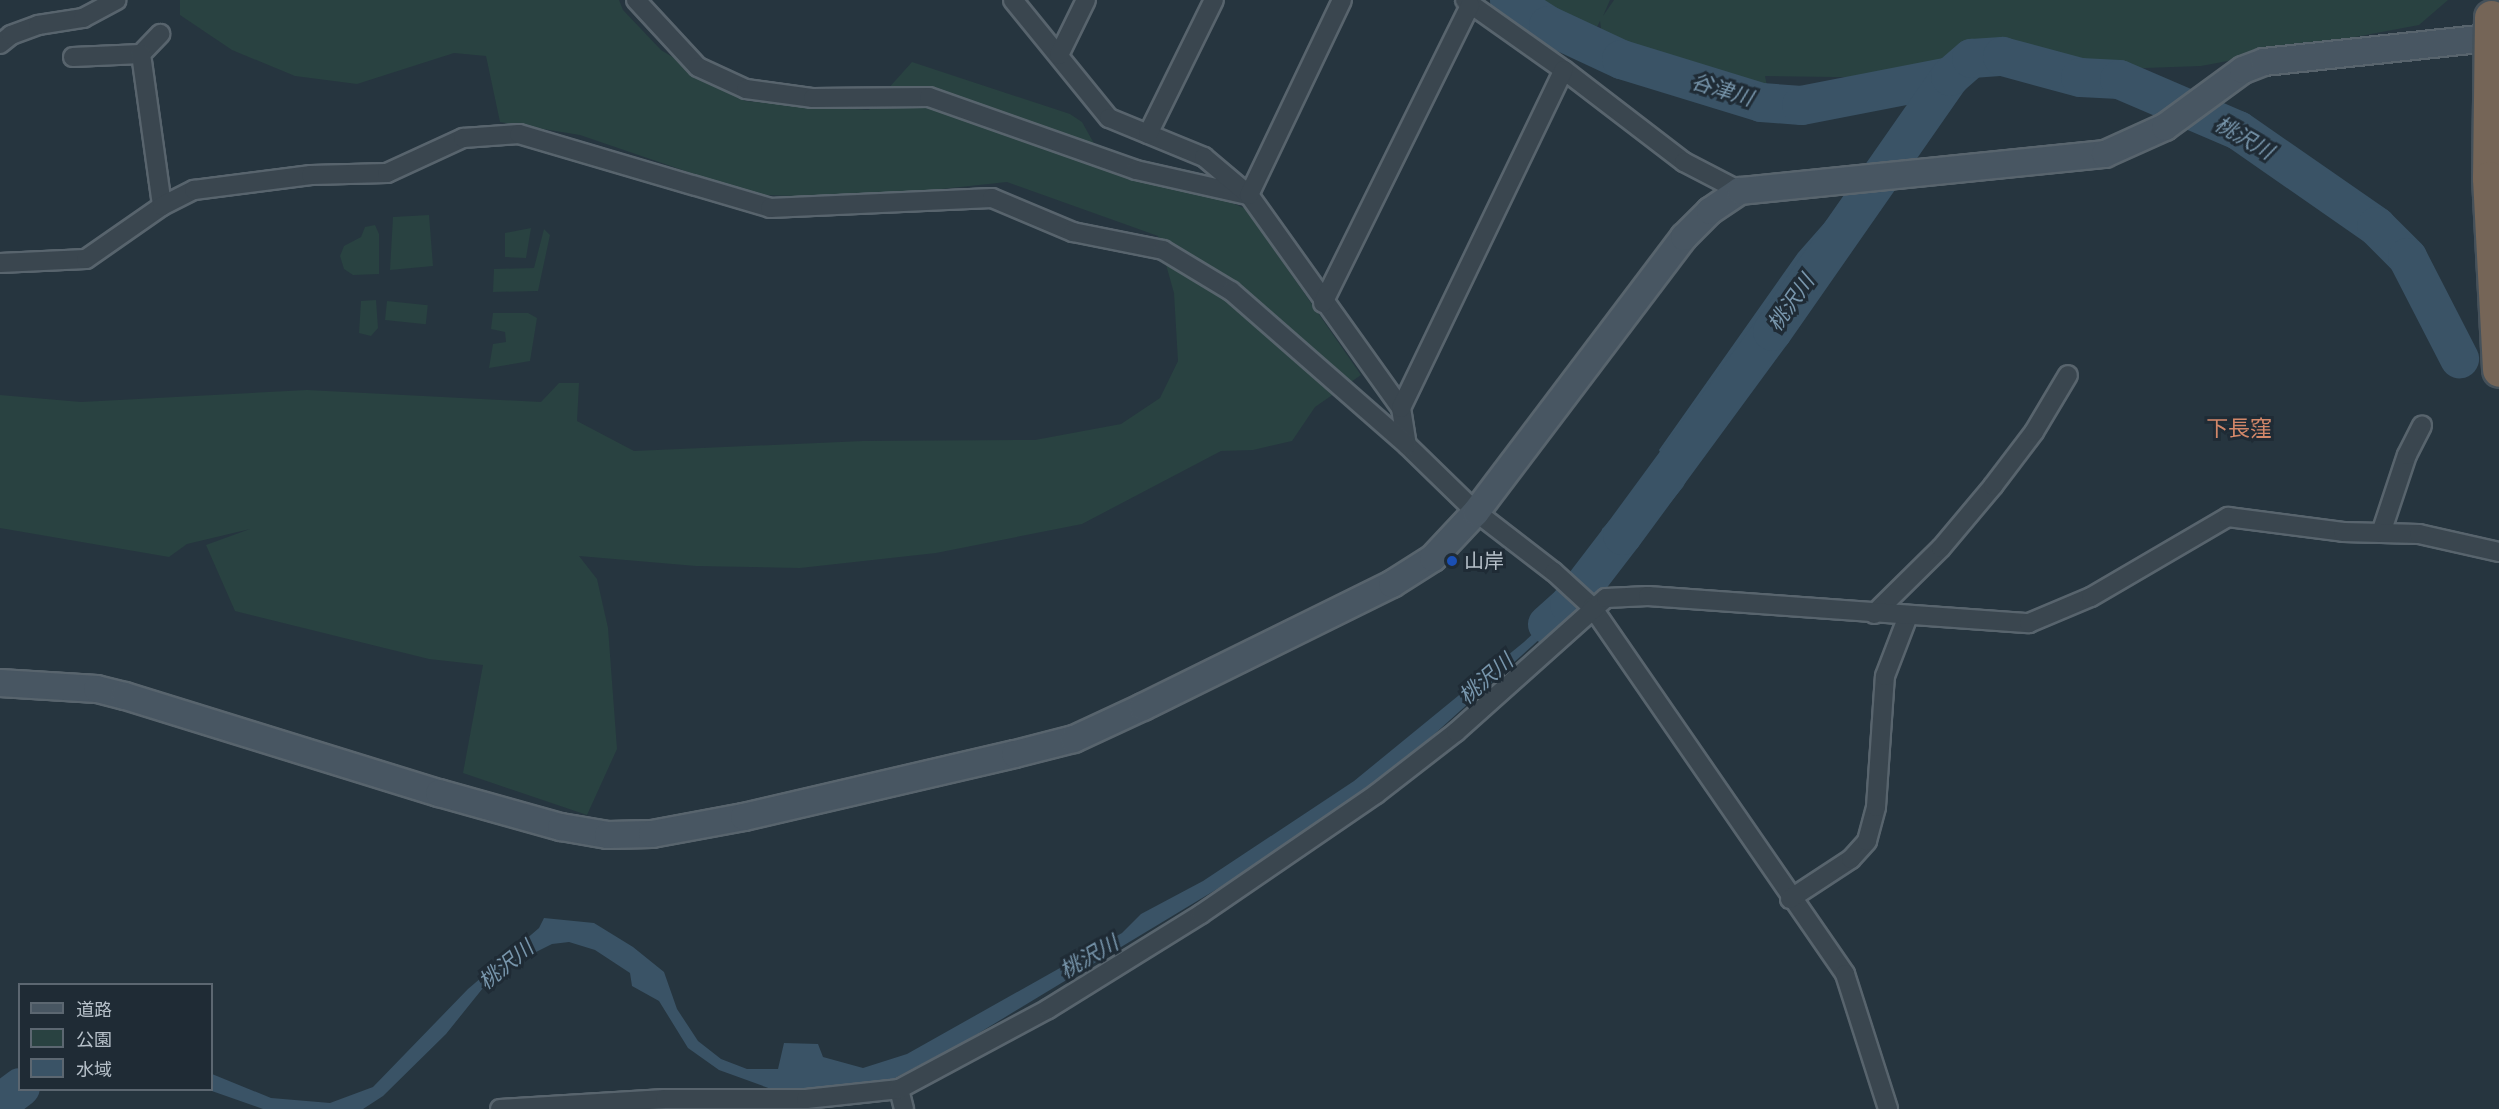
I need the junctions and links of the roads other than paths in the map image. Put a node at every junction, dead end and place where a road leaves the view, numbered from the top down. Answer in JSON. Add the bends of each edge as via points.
{"nodes":[{"id":1,"x":117,"y":0,"type":"edge"},
{"id":2,"x":636,"y":0,"type":"edge"},
{"id":3,"x":1013,"y":0,"type":"edge"},
{"id":4,"x":1086,"y":0,"type":"edge"},
{"id":5,"x":1214,"y":0,"type":"edge"},
{"id":6,"x":1342,"y":0,"type":"edge"},
{"id":7,"x":1468,"y":2,"type":"edge"},
{"id":8,"x":2495,"y":27,"type":"edge"},
{"id":9,"x":160,"y":33,"type":"dead end"},
{"id":10,"x":0,"y":44,"type":"edge"},
{"id":11,"x":141,"y":54,"type":"junction"},
{"id":12,"x":1059,"y":55,"type":"junction"},
{"id":13,"x":73,"y":57,"type":"dead end"},
{"id":14,"x":1564,"y":69,"type":"junction"},
{"id":15,"x":1148,"y":134,"type":"junction"},
{"id":16,"x":1740,"y":191,"type":"junction"},
{"id":17,"x":1249,"y":195,"type":"junction"},
{"id":18,"x":162,"y":206,"type":"junction"},
{"id":19,"x":0,"y":263,"type":"edge"},
{"id":20,"x":1323,"y":303,"type":"junction"},
{"id":21,"x":2499,"y":370,"type":"edge"},
{"id":22,"x":2068,"y":375,"type":"dead end"},
{"id":23,"x":1401,"y":408,"type":"junction"},
{"id":24,"x":2422,"y":426,"type":"dead end"},
{"id":25,"x":1407,"y":445,"type":"junction"},
{"id":26,"x":1476,"y":512,"type":"junction"},
{"id":27,"x":2381,"y":533,"type":"junction"},
{"id":28,"x":2499,"y":552,"type":"edge"},
{"id":29,"x":1592,"y":607,"type":"junction"},
{"id":30,"x":1874,"y":614,"type":"junction"},
{"id":31,"x":1908,"y":616,"type":"junction"},
{"id":32,"x":0,"y":683,"type":"edge"},
{"id":33,"x":1790,"y":899,"type":"junction"},
{"id":34,"x":898,"y":1089,"type":"junction"},
{"id":35,"x":588,"y":1106,"type":"edge"},
{"id":36,"x":500,"y":1109,"type":"edge"},
{"id":37,"x":904,"y":1109,"type":"edge"},
{"id":38,"x":1888,"y":1109,"type":"edge"}],
"edges":[{"from":1,"to":10,"type":"street","via":[[82,18],[38,25],[11,35]]},
{"from":2,"to":17,"type":"street","via":[[698,67],[746,89],[813,98],[929,97],[1136,170]]},
{"from":3,"to":12,"type":"street"},
{"from":4,"to":12,"type":"street"},
{"from":5,"to":15,"type":"street"},
{"from":6,"to":17,"type":"street"},
{"from":7,"to":14,"type":"street"},
{"from":7,"to":20,"type":"street"},
{"from":8,"to":16,"type":"street","via":[[2289,57],[2243,70],[2165,127],[2105,154]]},
{"from":8,"to":21,"type":"highway","bridge":true,"via":[[2489,178]]},
{"from":9,"to":11,"type":"street"},
{"from":11,"to":13,"type":"street"},
{"from":11,"to":18,"type":"street"},
{"from":12,"to":15,"type":"street","via":[[1109,118]]},
{"from":14,"to":16,"type":"street","via":[[1684,162]]},
{"from":14,"to":23,"type":"street"},
{"from":15,"to":17,"type":"street","via":[[1204,157]]},
{"from":16,"to":26,"type":"street","via":[[1710,211],[1684,237]]},
{"from":17,"to":20,"type":"street"},
{"from":18,"to":19,"type":"street","via":[[86,259]]},
{"from":18,"to":25,"type":"street","via":[[194,190],[311,175],[387,173],[463,138],[519,135],[771,208],[992,198],[1073,232],[1163,250],[1231,291]]},
{"from":20,"to":23,"type":"street"},
{"from":22,"to":30,"type":"street","via":[[2034,432],[1993,486],[1941,548]]},
{"from":23,"to":25,"type":"street"},
{"from":24,"to":27,"type":"street","via":[[2403,465]]},
{"from":25,"to":26,"type":"street"},
{"from":26,"to":29,"type":"street","via":[[1554,572]]},
{"from":26,"to":32,"type":"street","via":[[1433,558],[1392,584],[1074,739],[652,834],[608,835],[561,827],[97,689]]},
{"from":27,"to":28,"type":"street","via":[[2419,534]]},
{"from":27,"to":31,"type":"street","via":[[2228,518],[2091,597],[2029,623]]},
{"from":29,"to":30,"type":"street","via":[[1606,598],[1648,596]]},
{"from":29,"to":33,"type":"street"},
{"from":29,"to":34,"type":"street","via":[[1456,732],[1376,794],[1201,914],[1058,1003]]},
{"from":30,"to":31,"type":"street"},
{"from":31,"to":33,"type":"street","via":[[1885,676],[1876,807],[1867,841],[1851,859]]},
{"from":33,"to":38,"type":"street","via":[[1845,974]]},
{"from":34,"to":35,"type":"street","via":[[806,1100],[664,1099]]},
{"from":34,"to":37,"type":"street"},
{"from":35,"to":36,"type":"street"}]}
